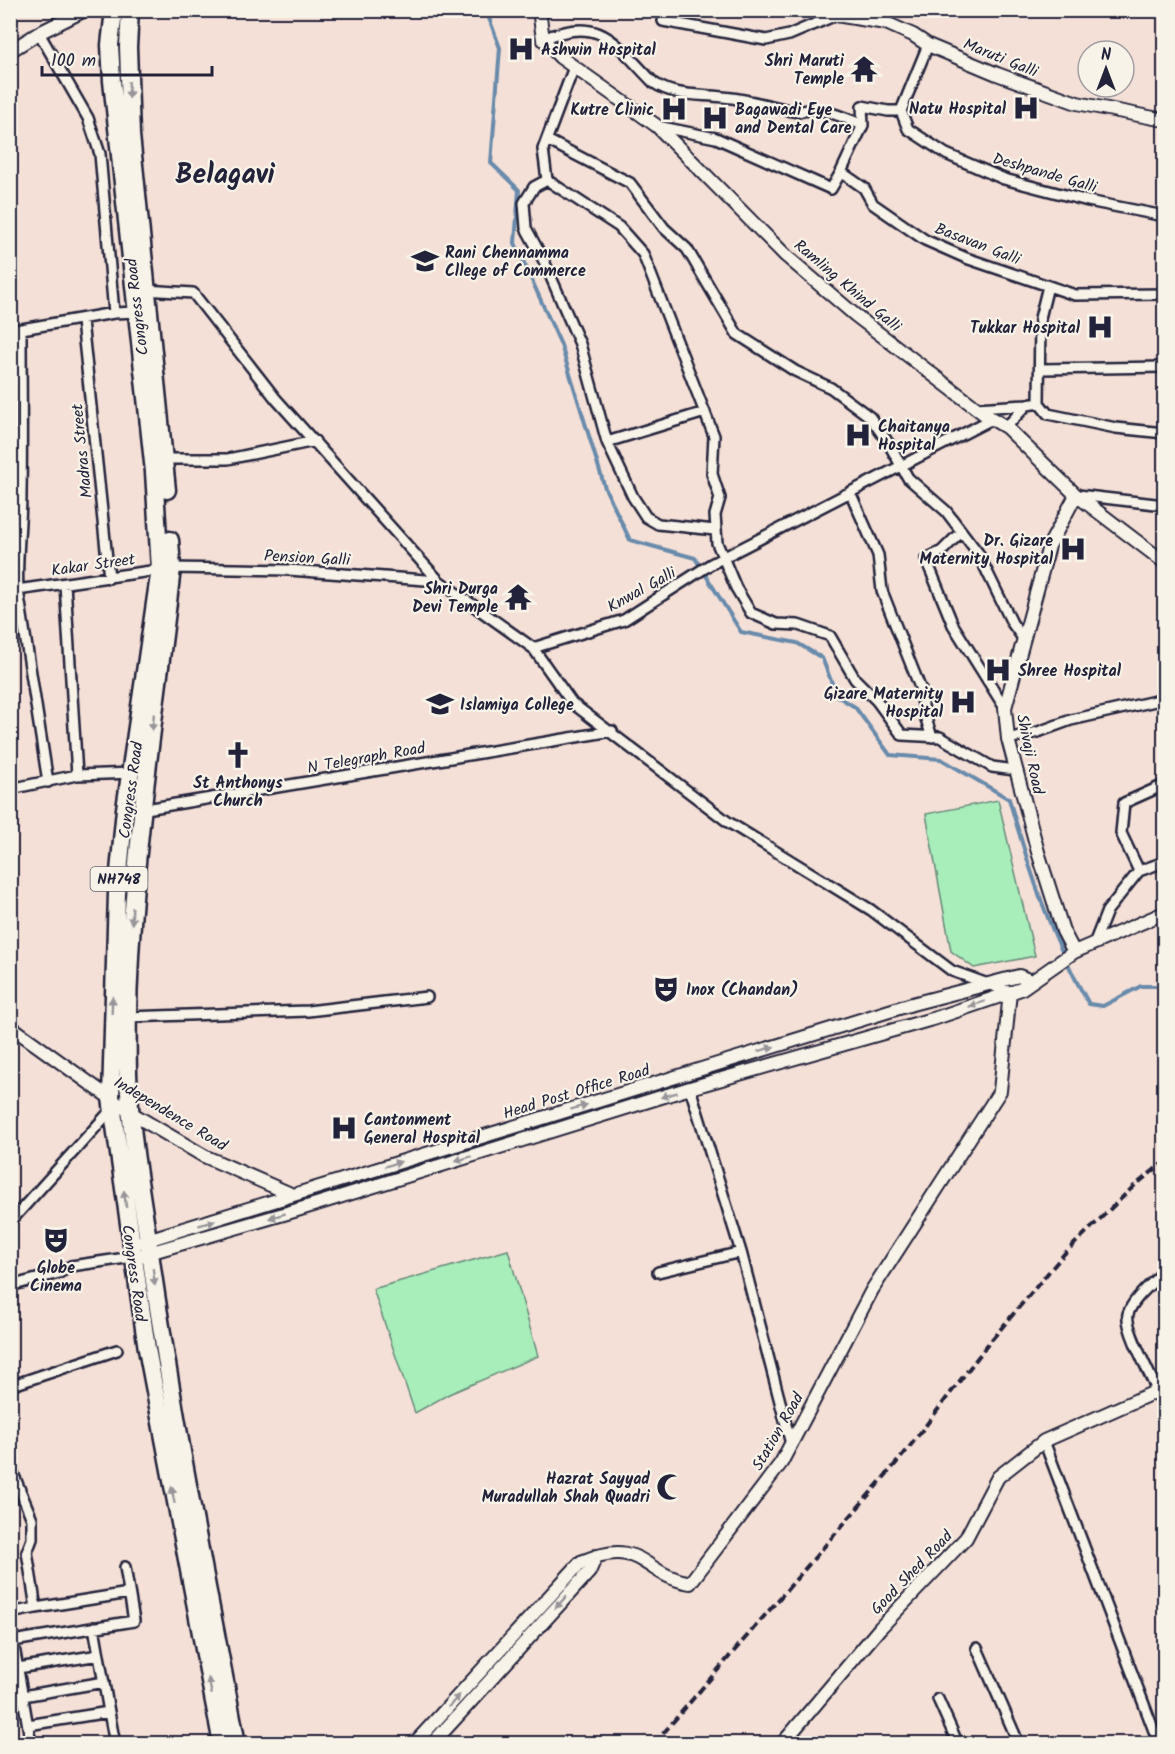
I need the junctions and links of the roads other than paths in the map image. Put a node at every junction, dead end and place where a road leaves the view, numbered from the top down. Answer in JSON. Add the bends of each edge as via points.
{"nodes":[{"id":1,"x":85,"y":10,"type":"edge"},
{"id":2,"x":114,"y":10,"type":"edge"},
{"id":3,"x":130,"y":10,"type":"edge"},
{"id":4,"x":539,"y":10,"type":"edge"},
{"id":5,"x":833,"y":13,"type":"edge"},
{"id":6,"x":663,"y":21,"type":"dead end"},
{"id":7,"x":39,"y":33,"type":"junction"},
{"id":8,"x":543,"y":39,"type":"junction"},
{"id":9,"x":928,"y":45,"type":"junction"},
{"id":10,"x":10,"y":51,"type":"edge"},
{"id":11,"x":574,"y":67,"type":"junction"},
{"id":12,"x":901,"y":111,"type":"junction"},
{"id":13,"x":1164,"y":120,"type":"edge"},
{"id":14,"x":862,"y":125,"type":"junction"},
{"id":15,"x":657,"y":126,"type":"junction"},
{"id":16,"x":547,"y":140,"type":"junction"},
{"id":17,"x":841,"y":172,"type":"junction"},
{"id":18,"x":547,"y":180,"type":"junction"},
{"id":19,"x":1164,"y":216,"type":"edge"},
{"id":20,"x":1048,"y":286,"type":"junction"},
{"id":21,"x":140,"y":291,"type":"junction"},
{"id":22,"x":1164,"y":294,"type":"edge"},
{"id":23,"x":137,"y":312,"type":"junction"},
{"id":24,"x":114,"y":313,"type":"junction"},
{"id":25,"x":82,"y":321,"type":"junction"},
{"id":26,"x":21,"y":329,"type":"junction"},
{"id":27,"x":10,"y":331,"type":"edge"},
{"id":28,"x":1164,"y":367,"type":"edge"},
{"id":29,"x":1041,"y":369,"type":"junction"},
{"id":30,"x":1039,"y":403,"type":"junction"},
{"id":31,"x":1027,"y":405,"type":"junction"},
{"id":32,"x":976,"y":408,"type":"junction"},
{"id":33,"x":705,"y":412,"type":"junction"},
{"id":34,"x":992,"y":419,"type":"junction"},
{"id":35,"x":1006,"y":428,"type":"junction"},
{"id":36,"x":1164,"y":433,"type":"edge"},
{"id":37,"x":315,"y":441,"type":"junction"},
{"id":38,"x":607,"y":442,"type":"junction"},
{"id":39,"x":165,"y":459,"type":"junction"},
{"id":40,"x":900,"y":465,"type":"junction"},
{"id":41,"x":850,"y":492,"type":"junction"},
{"id":42,"x":1076,"y":495,"type":"junction"},
{"id":43,"x":1164,"y":505,"type":"edge"},
{"id":44,"x":715,"y":530,"type":"junction"},
{"id":45,"x":961,"y":532,"type":"junction"},
{"id":46,"x":724,"y":557,"type":"junction"},
{"id":47,"x":1164,"y":562,"type":"edge"},
{"id":48,"x":166,"y":568,"type":"junction"},
{"id":49,"x":109,"y":578,"type":"junction"},
{"id":50,"x":439,"y":581,"type":"junction"},
{"id":51,"x":65,"y":584,"type":"junction"},
{"id":52,"x":14,"y":590,"type":"edge"},
{"id":53,"x":1022,"y":637,"type":"junction"},
{"id":54,"x":533,"y":648,"type":"junction"},
{"id":55,"x":1164,"y":699,"type":"edge"},
{"id":56,"x":1005,"y":708,"type":"junction"},
{"id":57,"x":612,"y":731,"type":"junction"},
{"id":58,"x":932,"y":737,"type":"junction"},
{"id":59,"x":1008,"y":739,"type":"junction"},
{"id":60,"x":1015,"y":770,"type":"junction"},
{"id":61,"x":139,"y":772,"type":"junction"},
{"id":62,"x":77,"y":775,"type":"junction"},
{"id":63,"x":48,"y":782,"type":"junction"},
{"id":64,"x":1164,"y":785,"type":"edge"},
{"id":65,"x":10,"y":789,"type":"edge"},
{"id":66,"x":133,"y":810,"type":"junction"},
{"id":67,"x":1164,"y":862,"type":"edge"},
{"id":68,"x":1139,"y":871,"type":"junction"},
{"id":69,"x":1164,"y":913,"type":"edge"},
{"id":70,"x":1094,"y":944,"type":"junction"},
{"id":71,"x":1071,"y":955,"type":"junction"},
{"id":72,"x":1031,"y":981,"type":"junction"},
{"id":73,"x":990,"y":984,"type":"junction"},
{"id":74,"x":1010,"y":992,"type":"junction"},
{"id":75,"x":427,"y":997,"type":"dead end"},
{"id":76,"x":128,"y":1017,"type":"junction"},
{"id":77,"x":10,"y":1026,"type":"edge"},
{"id":78,"x":690,"y":1088,"type":"junction"},
{"id":79,"x":112,"y":1103,"type":"junction"},
{"id":80,"x":131,"y":1113,"type":"junction"},
{"id":81,"x":316,"y":1187,"type":"junction"},
{"id":82,"x":293,"y":1195,"type":"junction"},
{"id":83,"x":322,"y":1203,"type":"junction"},
{"id":84,"x":10,"y":1222,"type":"edge"},
{"id":85,"x":150,"y":1247,"type":"junction"},
{"id":86,"x":132,"y":1251,"type":"junction"},
{"id":87,"x":741,"y":1252,"type":"junction"},
{"id":88,"x":1164,"y":1270,"type":"edge"},
{"id":89,"x":658,"y":1272,"type":"dead end"},
{"id":90,"x":10,"y":1286,"type":"edge"},
{"id":91,"x":117,"y":1350,"type":"dead end"},
{"id":92,"x":10,"y":1386,"type":"edge"},
{"id":93,"x":1161,"y":1390,"type":"edge"},
{"id":94,"x":1164,"y":1405,"type":"edge"},
{"id":95,"x":1044,"y":1441,"type":"junction"},
{"id":96,"x":791,"y":1444,"type":"junction"},
{"id":97,"x":10,"y":1466,"type":"edge"},
{"id":98,"x":596,"y":1556,"type":"junction"},
{"id":99,"x":125,"y":1567,"type":"dead end"},
{"id":100,"x":129,"y":1593,"type":"junction"},
{"id":101,"x":36,"y":1608,"type":"junction"},
{"id":102,"x":10,"y":1612,"type":"edge"},
{"id":103,"x":10,"y":1624,"type":"edge"},
{"id":104,"x":94,"y":1627,"type":"junction"},
{"id":105,"x":13,"y":1641,"type":"junction"},
{"id":106,"x":977,"y":1648,"type":"dead end"},
{"id":107,"x":99,"y":1655,"type":"junction"},
{"id":108,"x":18,"y":1668,"type":"junction"},
{"id":109,"x":104,"y":1682,"type":"junction"},
{"id":110,"x":23,"y":1696,"type":"junction"},
{"id":111,"x":939,"y":1700,"type":"dead end"},
{"id":112,"x":109,"y":1712,"type":"junction"},
{"id":113,"x":28,"y":1725,"type":"junction"},
{"id":114,"x":31,"y":1743,"type":"edge"},
{"id":115,"x":115,"y":1743,"type":"edge"},
{"id":116,"x":222,"y":1743,"type":"edge"},
{"id":117,"x":237,"y":1743,"type":"edge"},
{"id":118,"x":414,"y":1743,"type":"edge"},
{"id":119,"x":432,"y":1743,"type":"edge"},
{"id":120,"x":782,"y":1743,"type":"edge"},
{"id":121,"x":958,"y":1743,"type":"edge"},
{"id":122,"x":1019,"y":1743,"type":"edge"},
{"id":123,"x":1159,"y":1743,"type":"edge"}],
"edges":[{"from":1,"to":7,"type":"street"},
{"from":2,"to":21,"type":"highway","name":"Congress Road","number":"NH748","via":[[110,45],[112,81]]},
{"from":3,"to":21,"type":"highway","name":"Congress Road","number":"NH748","one_way":true,"via":[[131,135]]},
{"from":4,"to":8,"type":"street"},
{"from":5,"to":6,"type":"street","via":[[789,35],[766,40]]},
{"from":5,"to":9,"type":"street","name":"Maruti Galli","via":[[886,24]]},
{"from":7,"to":10,"type":"street"},
{"from":7,"to":24,"type":"street","via":[[88,118],[100,154]]},
{"from":8,"to":11,"type":"street","name":"Ramling Khind Galli"},
{"from":8,"to":14,"type":"street","via":[[566,29],[591,29],[606,35],[663,89],[798,112],[826,111]]},
{"from":9,"to":12,"type":"street"},
{"from":9,"to":13,"type":"street","name":"Maruti Galli","via":[[1077,103]]},
{"from":11,"to":15,"type":"street","name":"Ramling Khind Galli"},
{"from":11,"to":16,"type":"street"},
{"from":12,"to":14,"type":"street","via":[[862,106]]},
{"from":12,"to":19,"type":"street","name":"Deshpande Galli","via":[[908,129],[946,154],[1004,179]]},
{"from":14,"to":17,"type":"street"},
{"from":15,"to":17,"type":"street","via":[[716,138],[831,189]]},
{"from":15,"to":32,"type":"street","name":"Ramling Khind Galli","via":[[786,256]]},
{"from":16,"to":18,"type":"street","via":[[543,149]]},
{"from":16,"to":40,"type":"street","via":[[630,183],[664,228],[687,249],[737,334],[795,371],[831,388],[870,417]]},
{"from":17,"to":20,"type":"street","name":"Basavan Galli","via":[[864,188],[873,204],[925,240]]},
{"from":18,"to":33,"type":"street","via":[[620,227],[643,254]]},
{"from":18,"to":38,"type":"street","via":[[534,186],[525,203],[526,228],[580,344]]},
{"from":20,"to":22,"type":"street","name":"Basavan Galli","via":[[1075,295]]},
{"from":20,"to":29,"type":"street","via":[[1040,318]]},
{"from":21,"to":23,"type":"highway","name":"Congress Road","number":"NH748"},
{"from":21,"to":37,"type":"street","via":[[193,293],[276,399]]},
{"from":21,"to":39,"type":"highway","name":"Congress Road","number":"NH748"},
{"from":23,"to":24,"type":"street"},
{"from":23,"to":48,"type":"highway","name":"Congress Road","number":"NH748"},
{"from":24,"to":25,"type":"street"},
{"from":25,"to":26,"type":"street"},
{"from":25,"to":49,"type":"street","name":"Madras Street"},
{"from":26,"to":27,"type":"street"},
{"from":26,"to":52,"type":"street","via":[[22,472],[20,546]]},
{"from":28,"to":29,"type":"street"},
{"from":29,"to":30,"type":"street"},
{"from":30,"to":31,"type":"street"},
{"from":30,"to":36,"type":"street","via":[[1048,414]]},
{"from":31,"to":32,"type":"street"},
{"from":31,"to":35,"type":"street"},
{"from":32,"to":34,"type":"street","name":"Ramling Khind Galli"},
{"from":33,"to":38,"type":"street"},
{"from":33,"to":44,"type":"street","via":[[714,436],[712,474],[720,498]]},
{"from":34,"to":35,"type":"street","name":"Ramling Khind Galli"},
{"from":34,"to":40,"type":"street","name":"Knwal Galli"},
{"from":35,"to":42,"type":"street","name":"Ramling Khind Galli"},
{"from":37,"to":39,"type":"street","via":[[228,459]]},
{"from":37,"to":50,"type":"street"},
{"from":38,"to":44,"type":"street","via":[[646,517],[658,524]]},
{"from":39,"to":48,"type":"highway","name":"Congress Road","number":"NH748"},
{"from":40,"to":41,"type":"street","name":"Knwal Galli"},
{"from":40,"to":45,"type":"street","via":[[908,478],[946,511]]},
{"from":41,"to":46,"type":"street","name":"Knwal Galli"},
{"from":41,"to":58,"type":"street","via":[[878,555],[885,602],[921,690]]},
{"from":42,"to":43,"type":"street"},
{"from":42,"to":47,"type":"street","name":"Ramling Khind Galli"},
{"from":42,"to":53,"type":"street","name":"Shivaji Road","via":[[1048,546]]},
{"from":44,"to":46,"type":"street"},
{"from":45,"to":53,"type":"street","via":[[978,553]]},
{"from":45,"to":56,"type":"street","via":[[942,551],[926,559],[953,625]]},
{"from":46,"to":54,"type":"street","name":"Knwal Galli","via":[[624,620]]},
{"from":46,"to":58,"type":"street","via":[[751,613],[776,624],[798,625],[830,636],[855,679],[902,735]]},
{"from":48,"to":49,"type":"street","name":"Kakar Street"},
{"from":48,"to":50,"type":"street","name":"Pension Galli","via":[[289,570]]},
{"from":48,"to":61,"type":"highway","name":"Congress Road","number":"NH748"},
{"from":49,"to":51,"type":"street","name":"Kakar Street"},
{"from":50,"to":54,"type":"street"},
{"from":51,"to":52,"type":"street","name":"Kakar Street"},
{"from":51,"to":62,"type":"street"},
{"from":52,"to":63,"type":"street"},
{"from":53,"to":56,"type":"street","name":"Shivaji Road"},
{"from":54,"to":57,"type":"street","via":[[572,702]]},
{"from":55,"to":59,"type":"street"},
{"from":56,"to":59,"type":"street","name":"Shivaji Road"},
{"from":57,"to":66,"type":"street","name":"N Telegraph Road"},
{"from":57,"to":73,"type":"street","via":[[728,822],[871,910],[952,971]]},
{"from":58,"to":60,"type":"street","via":[[940,737],[992,767]]},
{"from":59,"to":60,"type":"street","name":"Shivaji Road"},
{"from":60,"to":71,"type":"street","name":"Shivaji Road"},
{"from":61,"to":62,"type":"street"},
{"from":61,"to":66,"type":"highway","name":"Congress Road","number":"NH748"},
{"from":62,"to":63,"type":"street"},
{"from":63,"to":65,"type":"street"},
{"from":64,"to":68,"type":"street","via":[[1124,803],[1121,833]]},
{"from":66,"to":76,"type":"highway","name":"Congress Road","number":"NH748","one_way":true},
{"from":79,"to":66,"type":"highway","name":"Congress Road","number":"NH748","one_way":true,"via":[[113,961]]},
{"from":67,"to":68,"type":"street"},
{"from":68,"to":70,"type":"street","via":[[1107,911]]},
{"from":69,"to":70,"type":"street","name":"Head Post Office Road"},
{"from":70,"to":71,"type":"street","name":"Head Post Office Road"},
{"from":71,"to":72,"type":"street","name":"Head Post Office Road"},
{"from":72,"to":73,"type":"street","name":"Head Post Office Road","via":[[1019,976]]},
{"from":72,"to":74,"type":"street","name":"Head Post Office Road"},
{"from":73,"to":74,"type":"street"},
{"from":81,"to":73,"type":"street","name":"Head Post Office Road","one_way":true,"via":[[912,1004]]},
{"from":74,"to":78,"type":"street","name":"Head Post Office Road","one_way":true,"via":[[936,1018]]},
{"from":74,"to":96,"type":"street","name":"Station Road","via":[[1000,1091],[872,1290]]},
{"from":75,"to":76,"type":"street","via":[[308,1011]]},
{"from":76,"to":80,"type":"highway","name":"Congress Road","number":"NH748"},
{"from":77,"to":79,"type":"street","name":"Independence Road"},
{"from":78,"to":83,"type":"street","name":"Head Post Office Road","one_way":true},
{"from":78,"to":87,"type":"street"},
{"from":79,"to":80,"type":"street","name":"Independence Road"},
{"from":79,"to":84,"type":"street"},
{"from":86,"to":79,"type":"highway","name":"Congress Road","number":"NH748","one_way":true},
{"from":80,"to":82,"type":"street","name":"Independence Road","via":[[204,1156]]},
{"from":80,"to":85,"type":"highway","name":"Congress Road","number":"NH748"},
{"from":81,"to":82,"type":"street","name":"Head Post Office Road"},
{"from":81,"to":83,"type":"street"},
{"from":85,"to":82,"type":"street","name":"Head Post Office Road","one_way":true},
{"from":83,"to":85,"type":"street","name":"Head Post Office Road","one_way":true},
{"from":85,"to":86,"type":"street","name":"Head Post Office Road"},
{"from":85,"to":117,"type":"highway","name":"Congress Road","number":"NH748","one_way":true,"via":[[181,1455]]},
{"from":86,"to":90,"type":"street"},
{"from":116,"to":86,"type":"highway","name":"Congress Road","number":"NH748","one_way":true,"via":[[173,1499]]},
{"from":87,"to":89,"type":"street"},
{"from":87,"to":96,"type":"street"},
{"from":88,"to":93,"type":"street","via":[[1127,1316],[1130,1330]]},
{"from":91,"to":92,"type":"street"},
{"from":93,"to":94,"type":"street"},
{"from":93,"to":95,"type":"street","name":"Good Shed Road"},
{"from":95,"to":120,"type":"street","name":"Good Shed Road","via":[[998,1477],[966,1538],[880,1629]]},
{"from":95,"to":123,"type":"street"},
{"from":96,"to":98,"type":"street","name":"Station Road","via":[[775,1472],[690,1583],[677,1581],[633,1554]]},
{"from":97,"to":101,"type":"street","via":[[32,1519],[32,1539],[27,1551]]},
{"from":118,"to":98,"type":"street","one_way":true,"via":[[581,1562]]},
{"from":98,"to":119,"type":"street","one_way":true,"via":[[589,1572]]},
{"from":99,"to":100,"type":"street"},
{"from":100,"to":101,"type":"street"},
{"from":100,"to":104,"type":"street","via":[[134,1621]]},
{"from":101,"to":102,"type":"street"},
{"from":103,"to":105,"type":"street"},
{"from":104,"to":105,"type":"street"},
{"from":104,"to":107,"type":"street"},
{"from":105,"to":108,"type":"street"},
{"from":106,"to":122,"type":"street"},
{"from":107,"to":108,"type":"street"},
{"from":107,"to":109,"type":"street"},
{"from":108,"to":110,"type":"street"},
{"from":109,"to":110,"type":"street"},
{"from":109,"to":112,"type":"street"},
{"from":110,"to":113,"type":"street"},
{"from":111,"to":121,"type":"street"},
{"from":112,"to":113,"type":"street"},
{"from":112,"to":115,"type":"street"},
{"from":113,"to":114,"type":"street"}]}
